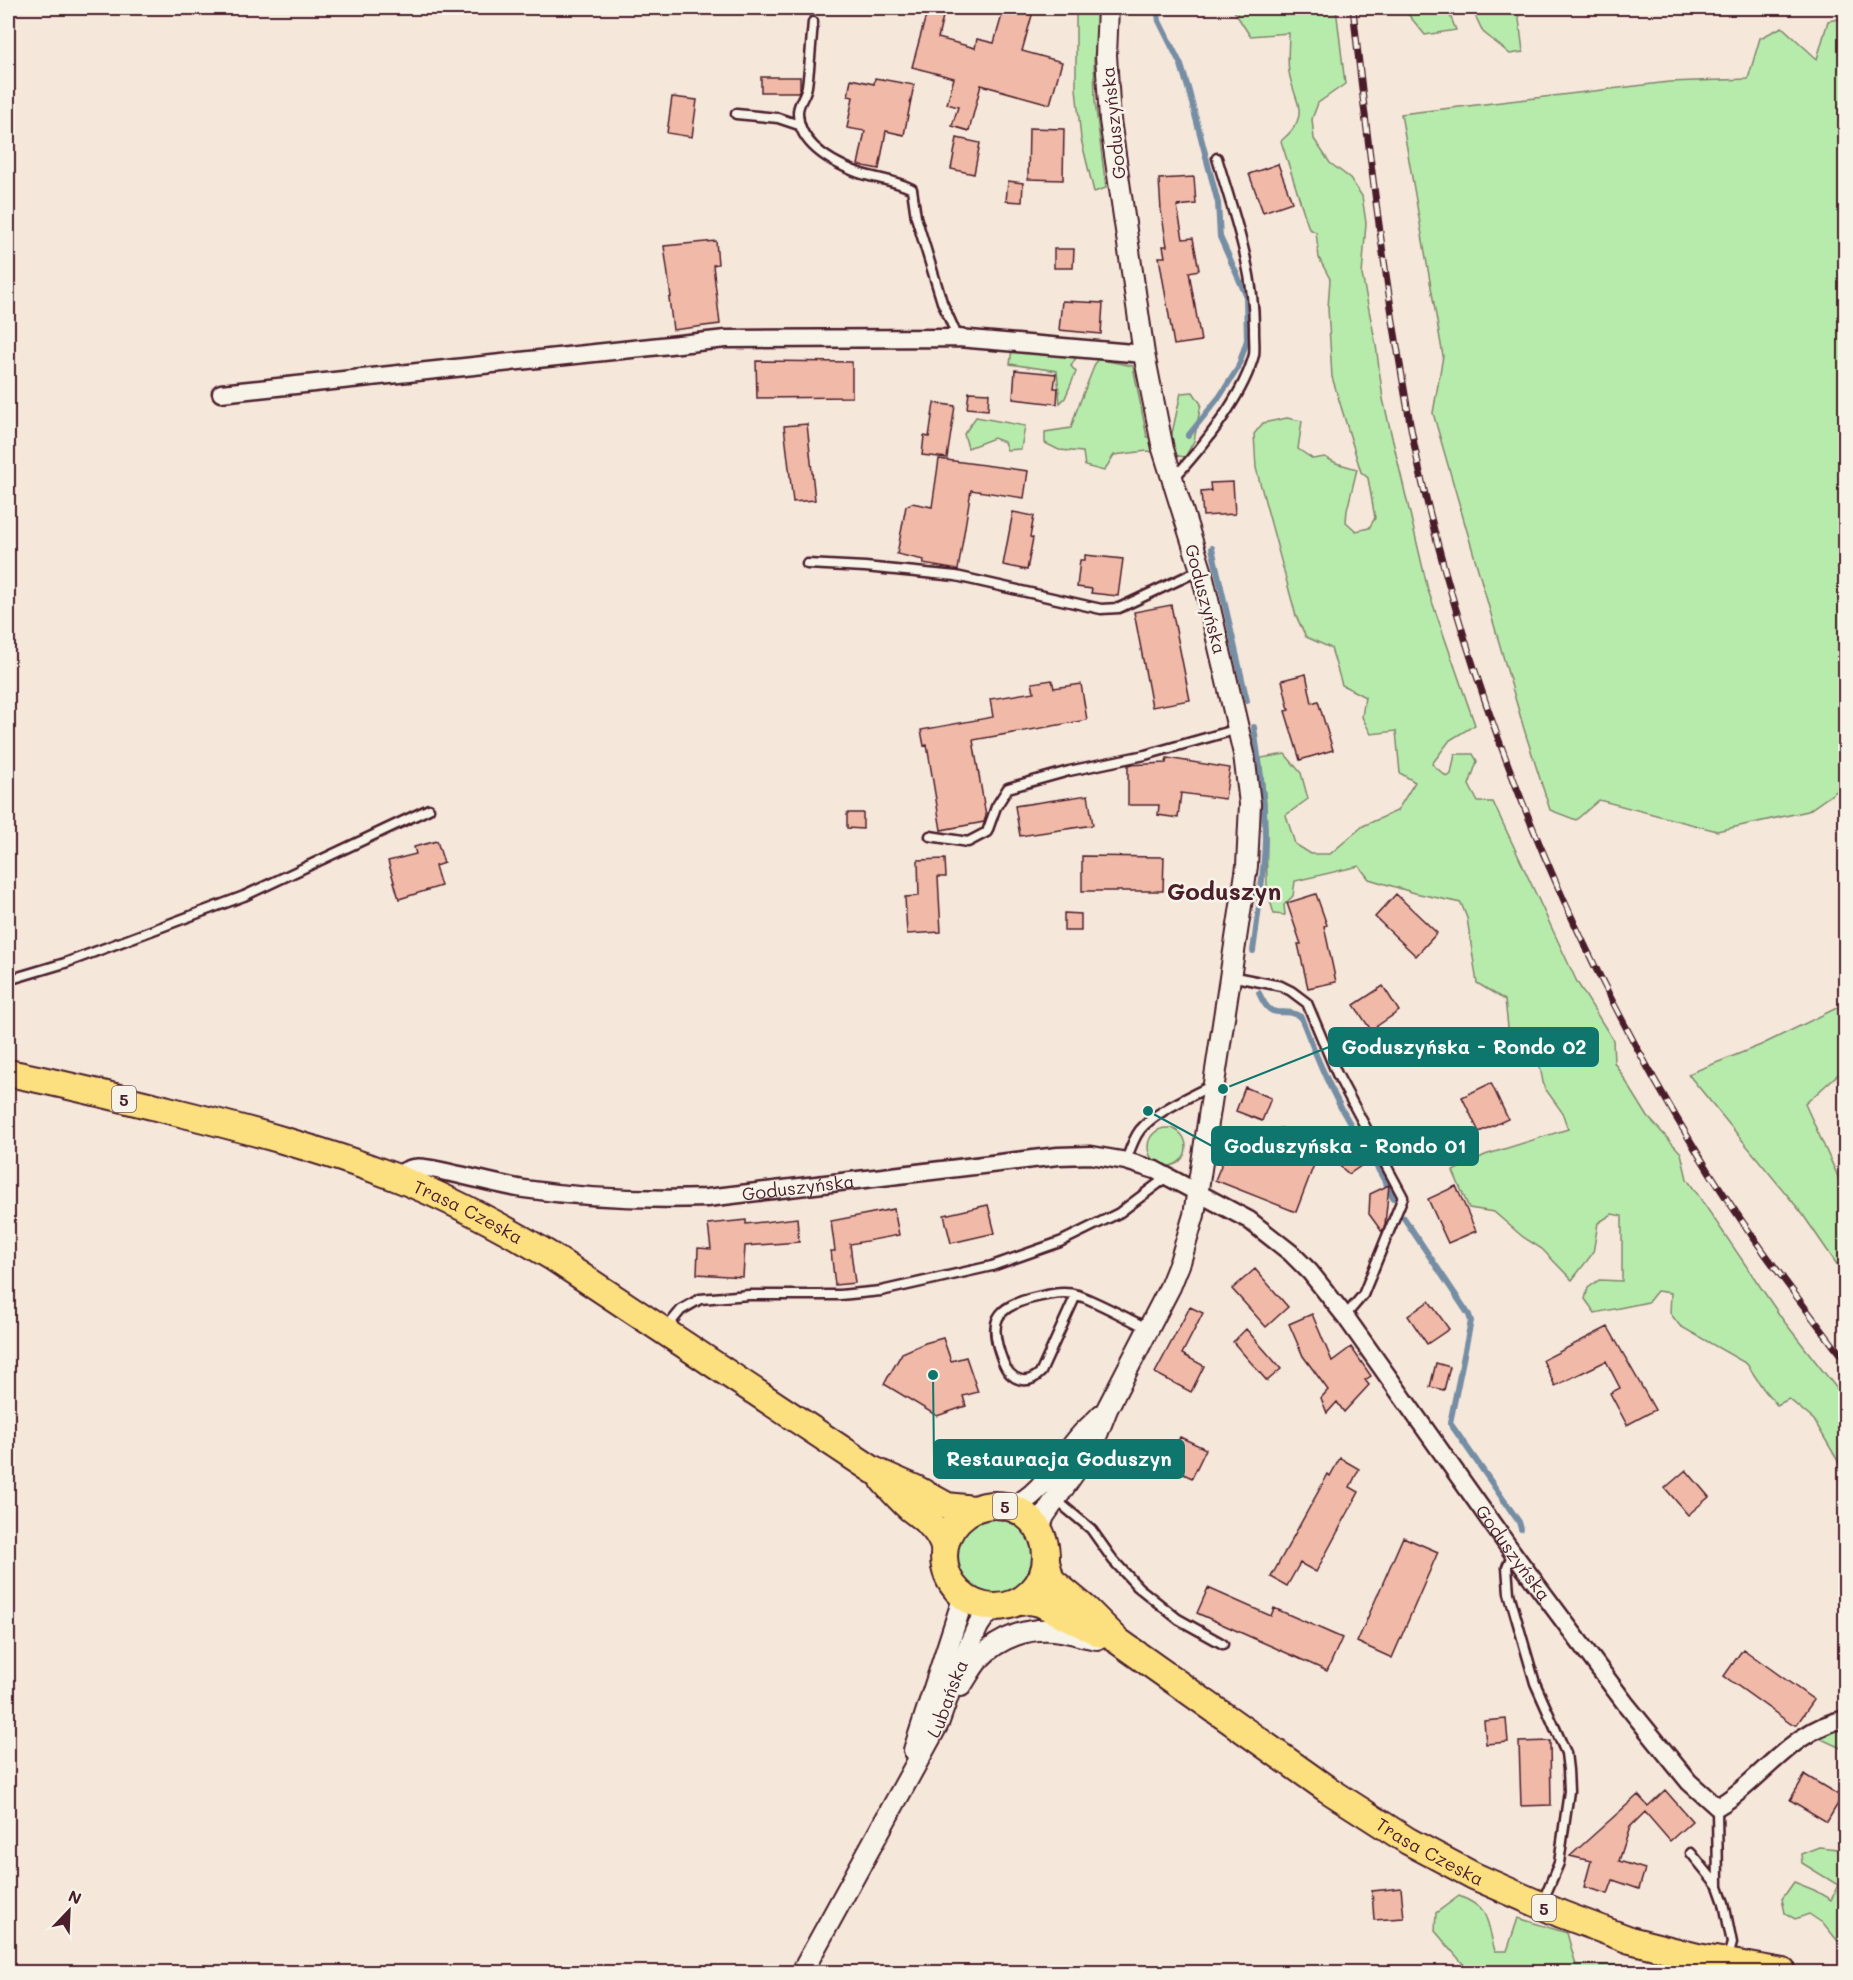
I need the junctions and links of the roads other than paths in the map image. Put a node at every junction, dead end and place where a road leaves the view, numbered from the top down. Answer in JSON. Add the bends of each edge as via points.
{"nodes":[{"id":1,"x":1108,"y":8,"type":"edge"},
{"id":2,"x":813,"y":22,"type":"dead end"},
{"id":3,"x":736,"y":114,"type":"dead end"},
{"id":4,"x":799,"y":125,"type":"junction"},
{"id":5,"x":1217,"y":158,"type":"dead end"},
{"id":6,"x":958,"y":338,"type":"junction"},
{"id":7,"x":1144,"y":354,"type":"junction"},
{"id":8,"x":221,"y":393,"type":"dead end"},
{"id":9,"x":1172,"y":481,"type":"junction"},
{"id":10,"x":807,"y":564,"type":"dead end"},
{"id":11,"x":1200,"y":570,"type":"junction"},
{"id":12,"x":1238,"y":729,"type":"junction"},
{"id":13,"x":429,"y":809,"type":"dead end"},
{"id":14,"x":930,"y":836,"type":"dead end"},
{"id":15,"x":1229,"y":976,"type":"junction"},
{"id":16,"x":8,"y":980,"type":"edge"},
{"id":17,"x":8,"y":1073,"type":"edge"},
{"id":18,"x":1213,"y":1084,"type":"junction"},
{"id":19,"x":1126,"y":1161,"type":"junction"},
{"id":20,"x":1168,"y":1176,"type":"junction"},
{"id":21,"x":396,"y":1178,"type":"junction"},
{"id":22,"x":1197,"y":1192,"type":"junction"},
{"id":23,"x":1076,"y":1295,"type":"junction"},
{"id":24,"x":1345,"y":1316,"type":"junction"},
{"id":25,"x":672,"y":1321,"type":"dead end"},
{"id":26,"x":1149,"y":1329,"type":"junction"},
{"id":27,"x":1107,"y":1409,"type":"junction"},
{"id":28,"x":873,"y":1470,"type":"junction"},
{"id":29,"x":1054,"y":1499,"type":"junction"},
{"id":30,"x":1009,"y":1507,"type":"junction"},
{"id":31,"x":973,"y":1509,"type":"junction"},
{"id":32,"x":1042,"y":1536,"type":"junction"},
{"id":33,"x":944,"y":1547,"type":"junction"},
{"id":34,"x":1513,"y":1553,"type":"junction"},
{"id":35,"x":1046,"y":1562,"type":"junction"},
{"id":36,"x":961,"y":1595,"type":"junction"},
{"id":37,"x":1008,"y":1605,"type":"junction"},
{"id":38,"x":1118,"y":1641,"type":"junction"},
{"id":39,"x":1223,"y":1644,"type":"dead end"},
{"id":40,"x":1845,"y":1719,"type":"edge"},
{"id":41,"x":938,"y":1724,"type":"junction"},
{"id":42,"x":901,"y":1790,"type":"junction"},
{"id":43,"x":1717,"y":1807,"type":"junction"},
{"id":44,"x":1691,"y":1853,"type":"dead end"},
{"id":45,"x":1718,"y":1886,"type":"junction"},
{"id":46,"x":1541,"y":1906,"type":"junction"},
{"id":47,"x":1727,"y":1963,"type":"junction"},
{"id":48,"x":802,"y":1972,"type":"edge"},
{"id":49,"x":1783,"y":1972,"type":"edge"}],
"edges":[{"from":1,"to":7,"type":"street","name":"Goduszyńska","via":[[1110,120]]},
{"from":2,"to":4,"type":"lane","via":[[807,90],[798,108]]},
{"from":3,"to":4,"type":"lane","via":[[778,118]]},
{"from":4,"to":6,"type":"lane","via":[[833,161],[912,189],[916,217],[942,302]]},
{"from":5,"to":9,"type":"lane","via":[[1245,255],[1255,311],[1254,354],[1240,389],[1204,445]]},
{"from":6,"to":7,"type":"street"},
{"from":6,"to":8,"type":"street","via":[[726,339]]},
{"from":7,"to":9,"type":"street","name":"Goduszyńska"},
{"from":9,"to":11,"type":"street","name":"Goduszyńska"},
{"from":10,"to":11,"type":"lane","via":[[956,576],[1101,609],[1119,608]]},
{"from":11,"to":12,"type":"street","name":"Goduszyńska"},
{"from":12,"to":14,"type":"lane","via":[[1008,788],[987,832],[968,842]]},
{"from":12,"to":15,"type":"street","name":"Goduszyńska","via":[[1248,779],[1250,835]]},
{"from":13,"to":16,"type":"lane","via":[[244,896],[65,963]]},
{"from":15,"to":18,"type":"street","name":"Goduszyńska"},
{"from":15,"to":24,"type":"lane","via":[[1281,986],[1306,1003],[1337,1074],[1403,1197],[1363,1295]]},
{"from":17,"to":21,"type":"main road","name":"Trasa Czeska","number":"5","via":[[264,1134]]},
{"from":18,"to":19,"type":"lane","via":[[1139,1131]]},
{"from":18,"to":22,"type":"street","name":"Goduszyńska"},
{"from":19,"to":20,"type":"street","name":"Goduszyńska"},
{"from":19,"to":21,"type":"street","name":"Goduszyńska","via":[[1091,1155],[1058,1156],[707,1198],[659,1200],[523,1188],[423,1167],[404,1169]]},
{"from":20,"to":22,"type":"street","name":"Goduszyńska"},
{"from":20,"to":25,"type":"lane","via":[[1119,1213],[1060,1242],[992,1266],[881,1291],[700,1299],[681,1310]]},
{"from":21,"to":28,"type":"main road","name":"Trasa Czeska","number":"5","via":[[474,1213],[554,1257]]},
{"from":22,"to":24,"type":"street","name":"Goduszyńska","via":[[1271,1236],[1310,1272]]},
{"from":22,"to":26,"type":"street","name":"Goduszyńska","via":[[1180,1262]]},
{"from":23,"to":23,"type":"lane","via":[[1041,1372],[1034,1380],[1023,1381],[1013,1376],[1004,1366],[996,1343],[995,1327],[1000,1313],[1027,1299],[1057,1292]]},
{"from":23,"to":26,"type":"lane"},
{"from":24,"to":34,"type":"street","name":"Goduszyńska"},
{"from":26,"to":27,"type":"street","name":"Goduszyńska"},
{"from":27,"to":29,"type":"street","name":"Goduszyńska","via":[[1092,1447]]},
{"from":27,"to":30,"type":"street","name":"Goduszyńska","via":[[1024,1501]]},
{"from":28,"to":31,"type":"main road","name":"Trasa Czeska","number":"5","via":[[947,1506]]},
{"from":28,"to":33,"type":"main road","name":"Trasa Czeska","number":"5","via":[[909,1508],[932,1525]]},
{"from":29,"to":32,"type":"street","name":"Goduszyńska","via":[[1041,1524]]},
{"from":29,"to":39,"type":"lane","via":[[1091,1529],[1138,1587],[1178,1618]]},
{"from":30,"to":31,"type":"main road","number":"5"},
{"from":30,"to":32,"type":"main road","number":"5","via":[[1032,1521]]},
{"from":31,"to":33,"type":"main road","number":"5","via":[[954,1525]]},
{"from":32,"to":35,"type":"main road","number":"5"},
{"from":33,"to":36,"type":"main road","number":"5","via":[[946,1574]]},
{"from":34,"to":43,"type":"street","name":"Goduszyńska","via":[[1625,1703],[1689,1782]]},
{"from":34,"to":46,"type":"lane","via":[[1507,1567],[1509,1593],[1535,1683],[1566,1753],[1568,1770],[1569,1791],[1559,1863]]},
{"from":35,"to":37,"type":"main road","via":[[1037,1585],[1025,1598]]},
{"from":35,"to":38,"type":"main road","name":"Trasa Czeska","number":"5","via":[[1051,1580]]},
{"from":36,"to":37,"type":"main road","number":"5","via":[[984,1607]]},
{"from":36,"to":42,"type":"street","name":"Lubańska"},
{"from":37,"to":38,"type":"main road","name":"Trasa Czeska","number":"5","via":[[1040,1603]]},
{"from":37,"to":41,"type":"street","name":"Lubańska","via":[[984,1617],[966,1649]]},
{"from":38,"to":41,"type":"street","via":[[1044,1630],[1002,1641],[976,1663]]},
{"from":38,"to":46,"type":"main road","name":"Trasa Czeska","number":"5","via":[[1313,1780],[1408,1841]]},
{"from":40,"to":43,"type":"street","via":[[1801,1737]]},
{"from":41,"to":42,"type":"street","name":"Lubańska"},
{"from":42,"to":48,"type":"street","name":"Lubańska"},
{"from":43,"to":45,"type":"lane"},
{"from":44,"to":45,"type":"lane"},
{"from":45,"to":47,"type":"lane","via":[[1732,1943]]},
{"from":46,"to":47,"type":"main road","name":"Trasa Czeska","number":"5","via":[[1630,1940]]},
{"from":47,"to":49,"type":"main road","name":"Trasa Czeska","number":"5"}]}
